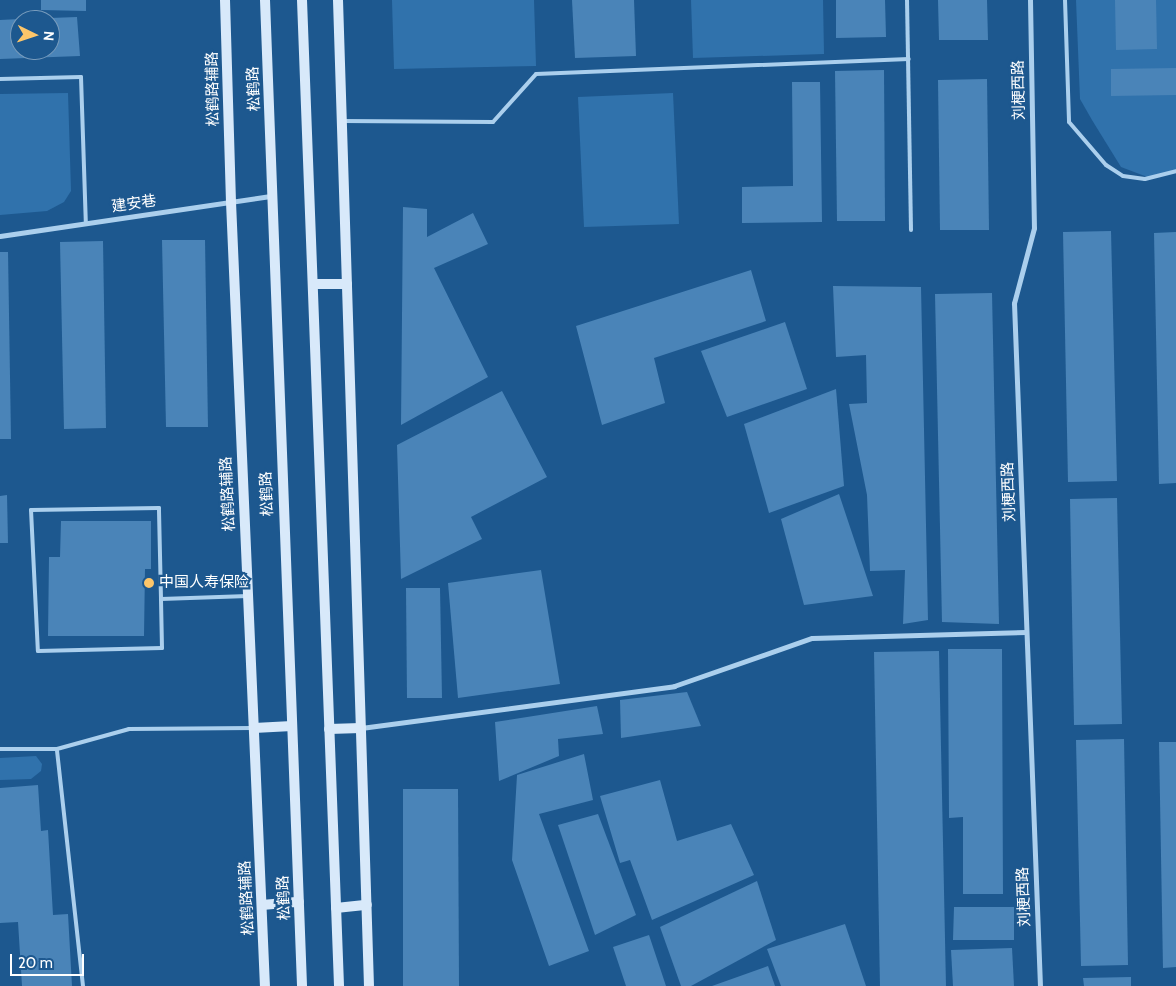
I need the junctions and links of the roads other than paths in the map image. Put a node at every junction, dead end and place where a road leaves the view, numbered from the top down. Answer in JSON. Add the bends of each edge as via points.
{"nodes":[{"id":1,"x":226,"y":0,"type":"edge"},
{"id":2,"x":266,"y":0,"type":"edge"},
{"id":3,"x":302,"y":0,"type":"edge"},
{"id":4,"x":338,"y":0,"type":"edge"},
{"id":5,"x":907,"y":0,"type":"edge"},
{"id":6,"x":1030,"y":0,"type":"edge"},
{"id":7,"x":1066,"y":0,"type":"edge"},
{"id":8,"x":909,"y":59,"type":"junction"},
{"id":9,"x":0,"y":79,"type":"edge"},
{"id":10,"x":342,"y":122,"type":"junction"},
{"id":11,"x":1176,"y":171,"type":"edge"},
{"id":12,"x":272,"y":196,"type":"junction"},
{"id":13,"x":231,"y":202,"type":"junction"},
{"id":14,"x":86,"y":224,"type":"junction"},
{"id":15,"x":911,"y":230,"type":"dead end"},
{"id":16,"x":0,"y":236,"type":"edge"},
{"id":17,"x":313,"y":284,"type":"junction"},
{"id":18,"x":347,"y":284,"type":"junction"},
{"id":19,"x":248,"y":596,"type":"junction"},
{"id":20,"x":161,"y":599,"type":"junction"},
{"id":21,"x":1026,"y":632,"type":"junction"},
{"id":22,"x":292,"y":726,"type":"junction"},
{"id":23,"x":254,"y":728,"type":"junction"},
{"id":24,"x":361,"y":728,"type":"junction"},
{"id":25,"x":329,"y":729,"type":"junction"},
{"id":26,"x":0,"y":749,"type":"edge"},
{"id":27,"x":57,"y":749,"type":"junction"},
{"id":28,"x":299,"y":902,"type":"junction"},
{"id":29,"x":367,"y":905,"type":"junction"},
{"id":30,"x":262,"y":906,"type":"junction"},
{"id":31,"x":336,"y":908,"type":"junction"},
{"id":32,"x":83,"y":986,"type":"edge"},
{"id":33,"x":266,"y":986,"type":"edge"},
{"id":34,"x":302,"y":986,"type":"edge"},
{"id":35,"x":339,"y":986,"type":"edge"},
{"id":36,"x":369,"y":986,"type":"edge"},
{"id":37,"x":1040,"y":986,"type":"edge"}],
"edges":[{"from":1,"to":13,"type":"street","name":"松鹤路辅路"},
{"from":2,"to":12,"type":"street","name":"松鹤路"},
{"from":3,"to":17,"type":"street"},
{"from":4,"to":10,"type":"street"},
{"from":5,"to":8,"type":"lane"},
{"from":6,"to":21,"type":"street","name":"刘梗西路","via":[[1034,228],[1014,303]]},
{"from":7,"to":11,"type":"lane","via":[[1070,122],[1106,166],[1123,176],[1145,179]]},
{"from":8,"to":10,"type":"lane","via":[[536,74],[493,122]]},
{"from":8,"to":15,"type":"lane"},
{"from":9,"to":14,"type":"lane","via":[[81,78]]},
{"from":10,"to":18,"type":"street"},
{"from":12,"to":13,"type":"street","name":"建安巷"},
{"from":12,"to":22,"type":"street","name":"松鹤路"},
{"from":13,"to":14,"type":"street","name":"建安巷"},
{"from":13,"to":19,"type":"street","name":"松鹤路辅路"},
{"from":14,"to":16,"type":"street","name":"建安巷"},
{"from":17,"to":18,"type":"street"},
{"from":17,"to":25,"type":"street"},
{"from":18,"to":24,"type":"street"},
{"from":19,"to":20,"type":"lane"},
{"from":19,"to":23,"type":"street","name":"松鹤路辅路"},
{"from":20,"to":20,"type":"lane","via":[[162,648],[38,651],[32,510],[159,508]]},
{"from":21,"to":24,"type":"street","via":[[812,638],[674,686]]},
{"from":21,"to":37,"type":"street","name":"刘梗西路"},
{"from":22,"to":23,"type":"street"},
{"from":22,"to":28,"type":"street","name":"松鹤路"},
{"from":23,"to":27,"type":"lane","via":[[129,729]]},
{"from":23,"to":30,"type":"street","name":"松鹤路辅路"},
{"from":24,"to":25,"type":"street"},
{"from":24,"to":29,"type":"street"},
{"from":25,"to":31,"type":"street"},
{"from":26,"to":27,"type":"lane"},
{"from":27,"to":32,"type":"lane"},
{"from":28,"to":30,"type":"street"},
{"from":28,"to":34,"type":"street","name":"松鹤路"},
{"from":29,"to":31,"type":"street"},
{"from":29,"to":36,"type":"street"},
{"from":30,"to":33,"type":"street","name":"松鹤路辅路"},
{"from":31,"to":35,"type":"street"}]}
